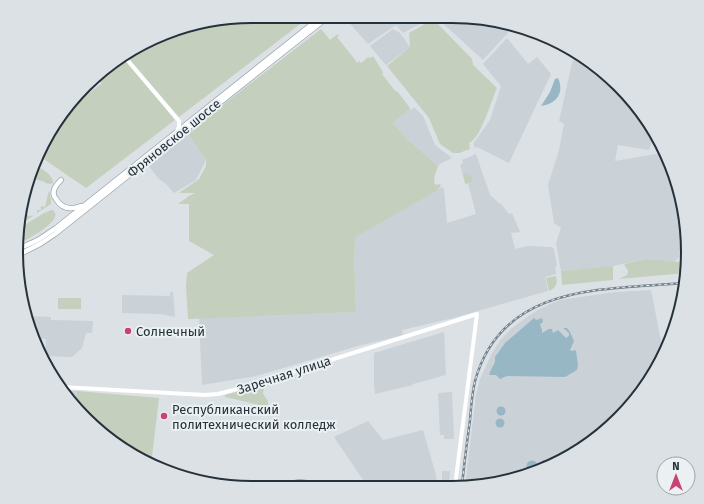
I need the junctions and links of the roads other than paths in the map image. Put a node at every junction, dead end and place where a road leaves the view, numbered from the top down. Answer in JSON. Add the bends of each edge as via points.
{"nodes":[{"id":1,"x":314,"y":23,"type":"edge"},
{"id":2,"x":320,"y":23,"type":"edge"},
{"id":3,"x":128,"y":60,"type":"edge"},
{"id":4,"x":179,"y":121,"type":"junction"},
{"id":5,"x":187,"y":124,"type":"junction"},
{"id":6,"x":177,"y":132,"type":"junction"},
{"id":7,"x":61,"y":180,"type":"dead end"},
{"id":8,"x":91,"y":200,"type":"junction"},
{"id":9,"x":23,"y":247,"type":"edge"},
{"id":10,"x":23,"y":252,"type":"edge"},
{"id":11,"x":68,"y":387,"type":"edge"},
{"id":12,"x":457,"y":481,"type":"edge"}],
"edges":[{"from":1,"to":5,"type":"main road","name":"Фряновское шоссе"},
{"from":2,"to":10,"type":"main road","name":"Фряновское шоссе","via":[[55,234]]},
{"from":3,"to":4,"type":"street"},
{"from":4,"to":5,"type":"street"},
{"from":4,"to":6,"type":"street"},
{"from":5,"to":6,"type":"main road","name":"Фряновское шоссе"},
{"from":6,"to":8,"type":"main road","name":"Фряновское шоссе"},
{"from":7,"to":8,"type":"main road","via":[[54,193],[62,206],[68,209],[76,208]]},
{"from":8,"to":9,"type":"main road","name":"Фряновское шоссе","via":[[47,235]]},
{"from":11,"to":12,"type":"street","name":"Заречная улица","via":[[218,394],[477,314]]}]}
